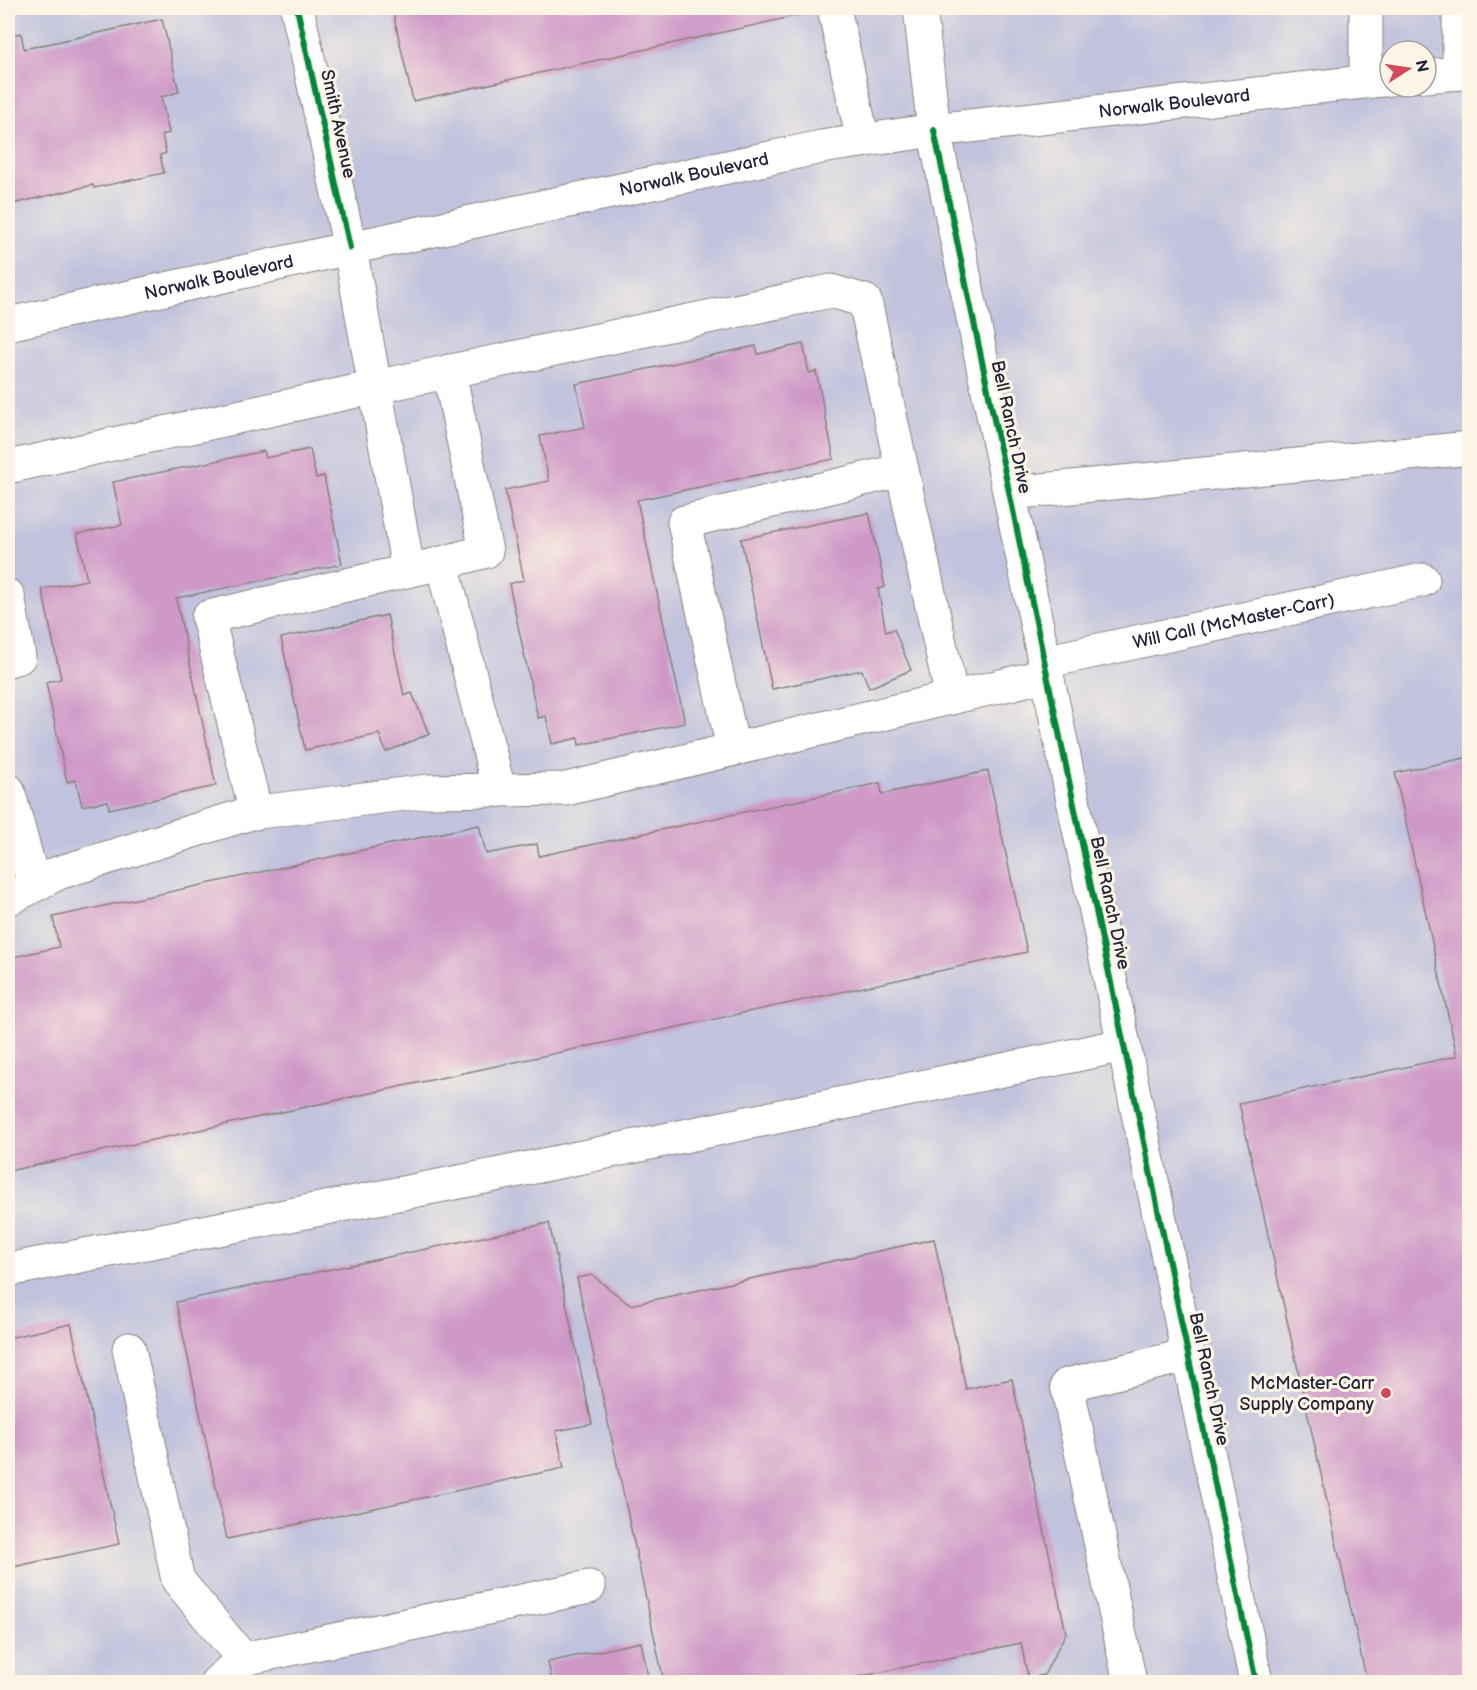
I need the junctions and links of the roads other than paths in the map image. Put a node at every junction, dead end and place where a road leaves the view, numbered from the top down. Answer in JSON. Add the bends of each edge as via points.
{"nodes":[{"id":1,"x":297,"y":8,"type":"edge"},
{"id":2,"x":834,"y":8,"type":"edge"},
{"id":3,"x":922,"y":8,"type":"edge"},
{"id":4,"x":1366,"y":8,"type":"edge"},
{"id":5,"x":1459,"y":8,"type":"edge"},
{"id":6,"x":1464,"y":73,"type":"edge"},
{"id":7,"x":1438,"y":75,"type":"edge"},
{"id":8,"x":1378,"y":80,"type":"edge"},
{"id":9,"x":934,"y":130,"type":"junction"},
{"id":10,"x":863,"y":141,"type":"junction"},
{"id":11,"x":350,"y":248,"type":"junction"},
{"id":12,"x":8,"y":324,"type":"edge"},
{"id":13,"x":449,"y":371,"type":"junction"},
{"id":14,"x":375,"y":387,"type":"junction"},
{"id":15,"x":1470,"y":448,"type":"edge"},
{"id":16,"x":8,"y":467,"type":"edge"},
{"id":17,"x":902,"y":470,"type":"junction"},
{"id":18,"x":1010,"y":493,"type":"junction"},
{"id":19,"x":442,"y":563,"type":"junction"},
{"id":20,"x":408,"y":569,"type":"junction"},
{"id":21,"x":1424,"y":580,"type":"dead end"},
{"id":22,"x":8,"y":596,"type":"edge"},
{"id":23,"x":8,"y":660,"type":"edge"},
{"id":24,"x":1046,"y":668,"type":"junction"},
{"id":25,"x":952,"y":698,"type":"junction"},
{"id":26,"x":733,"y":749,"type":"junction"},
{"id":27,"x":8,"y":790,"type":"edge"},
{"id":28,"x":499,"y":790,"type":"junction"},
{"id":29,"x":256,"y":813,"type":"junction"},
{"id":30,"x":21,"y":892,"type":"edge"},
{"id":31,"x":1124,"y":1045,"type":"junction"},
{"id":32,"x":8,"y":1270,"type":"edge"},
{"id":33,"x":129,"y":1349,"type":"dead end"},
{"id":34,"x":1188,"y":1355,"type":"junction"},
{"id":35,"x":589,"y":1587,"type":"dead end"},
{"id":36,"x":243,"y":1659,"type":"junction"},
{"id":37,"x":218,"y":1683,"type":"edge"},
{"id":38,"x":1130,"y":1683,"type":"edge"},
{"id":39,"x":1256,"y":1683,"type":"edge"}],
"edges":[{"from":1,"to":11,"type":"street","name":"Smith Avenue"},
{"from":2,"to":10,"type":"street"},
{"from":3,"to":9,"type":"street","name":"Bell Ranch Drive"},
{"from":4,"to":8,"type":"street"},
{"from":5,"to":6,"type":"street"},
{"from":6,"to":7,"type":"street"},
{"from":8,"to":9,"type":"street","name":"Norwalk Boulevard"},
{"from":9,"to":10,"type":"street","name":"Norwalk Boulevard"},
{"from":9,"to":18,"type":"street","name":"Bell Ranch Drive"},
{"from":10,"to":11,"type":"street","name":"Norwalk Boulevard"},
{"from":11,"to":12,"type":"street","name":"Norwalk Boulevard"},
{"from":11,"to":14,"type":"street","name":"Smith Avenue"},
{"from":13,"to":14,"type":"street"},
{"from":13,"to":17,"type":"street","via":[[831,291],[865,301]]},
{"from":13,"to":19,"type":"street","via":[[486,550]]},
{"from":14,"to":16,"type":"street"},
{"from":14,"to":20,"type":"street","name":"Smith Avenue"},
{"from":15,"to":18,"type":"street"},
{"from":17,"to":25,"type":"street"},
{"from":17,"to":26,"type":"street","via":[[684,522]]},
{"from":18,"to":24,"type":"street","name":"Bell Ranch Drive"},
{"from":19,"to":20,"type":"street"},
{"from":19,"to":28,"type":"street"},
{"from":20,"to":29,"type":"street","via":[[208,616]]},
{"from":21,"to":24,"type":"street","name":"Will Call (McMaster-Carr)"},
{"from":22,"to":23,"type":"street","via":[[19,657]]},
{"from":24,"to":25,"type":"street","name":"Will Call (McMaster-Carr)"},
{"from":24,"to":31,"type":"street","name":"Bell Ranch Drive"},
{"from":25,"to":26,"type":"street","name":"Will Call (McMaster-Carr)"},
{"from":26,"to":28,"type":"street","name":"Will Call (McMaster-Carr)","via":[[566,789]]},
{"from":27,"to":30,"type":"street"},
{"from":28,"to":29,"type":"street","name":"Will Call (McMaster-Carr)","via":[[429,792]]},
{"from":29,"to":30,"type":"street","name":"Will Call (McMaster-Carr)","via":[[58,873]]},
{"from":31,"to":32,"type":"street","via":[[505,1173]]},
{"from":31,"to":34,"type":"street","name":"Bell Ranch Drive"},
{"from":33,"to":36,"type":"street","via":[[178,1580]]},
{"from":34,"to":38,"type":"street","via":[[1067,1385]]},
{"from":34,"to":39,"type":"street","name":"Bell Ranch Drive"},
{"from":35,"to":36,"type":"street"},
{"from":36,"to":37,"type":"street"}]}
